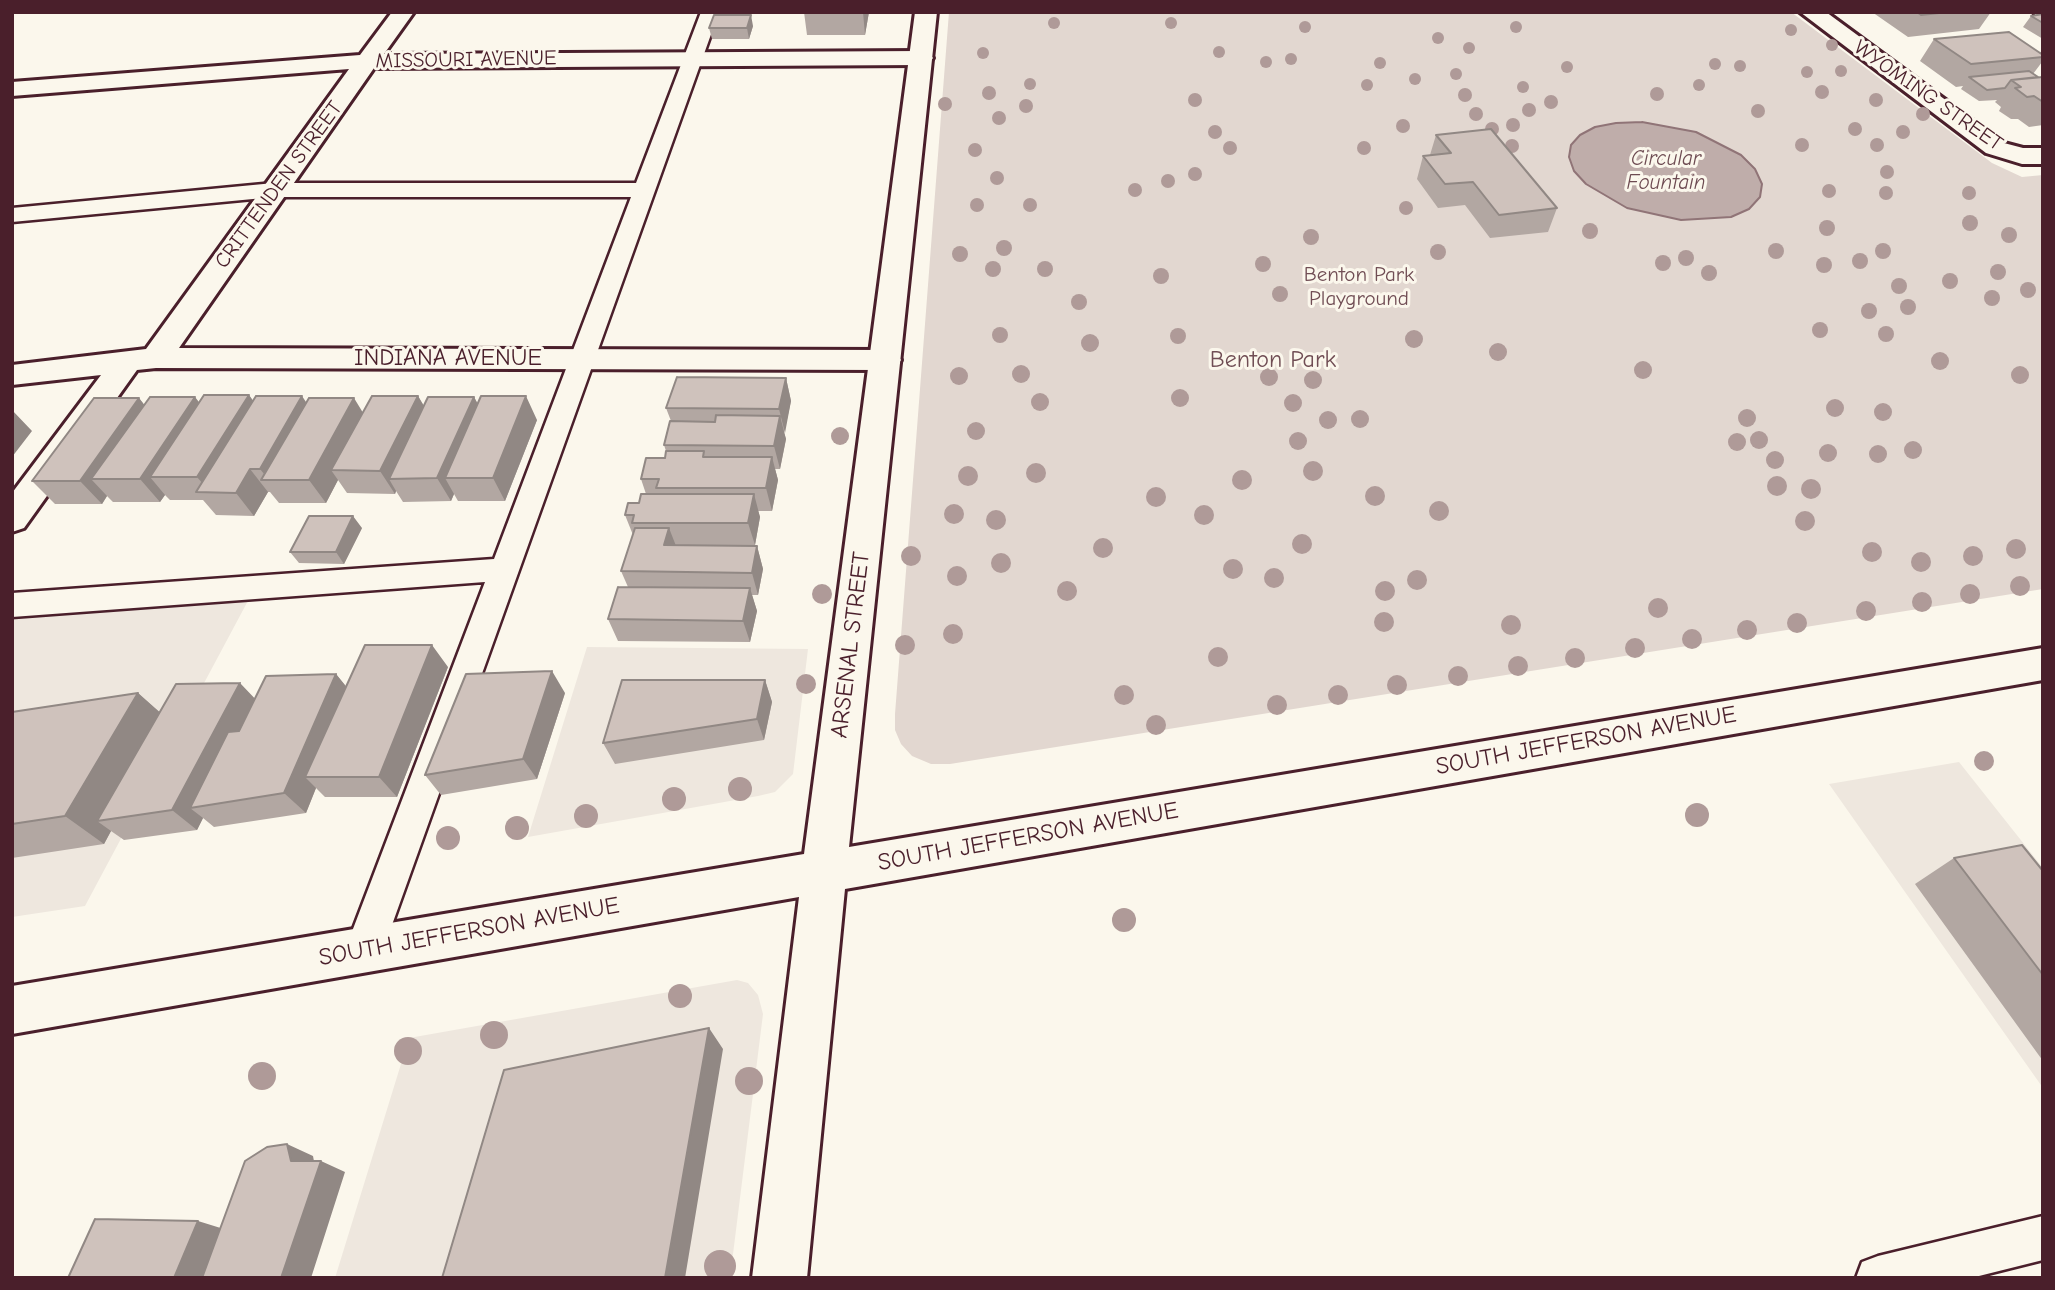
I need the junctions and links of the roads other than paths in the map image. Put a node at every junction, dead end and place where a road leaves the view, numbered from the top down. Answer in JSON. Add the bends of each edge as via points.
{"nodes":[{"id":1,"x":403,"y":12,"type":"edge"},
{"id":2,"x":710,"y":12,"type":"edge"},
{"id":3,"x":926,"y":12,"type":"edge"},
{"id":4,"x":1811,"y":12,"type":"edge"},
{"id":5,"x":695,"y":58,"type":"junction"},
{"id":6,"x":921,"y":58,"type":"junction"},
{"id":7,"x":368,"y":61,"type":"junction"},
{"id":8,"x":12,"y":89,"type":"edge"},
{"id":9,"x":2043,"y":156,"type":"edge"},
{"id":10,"x":274,"y":190,"type":"junction"},
{"id":11,"x":646,"y":190,"type":"junction"},
{"id":12,"x":12,"y":215,"type":"edge"},
{"id":13,"x":581,"y":358,"type":"junction"},
{"id":14,"x":142,"y":360,"type":"junction"},
{"id":15,"x":885,"y":360,"type":"junction"},
{"id":16,"x":12,"y":375,"type":"edge"},
{"id":17,"x":12,"y":519,"type":"edge"},
{"id":18,"x":505,"y":569,"type":"junction"},
{"id":19,"x":12,"y":605,"type":"edge"},
{"id":20,"x":2043,"y":664,"type":"edge"},
{"id":21,"x":824,"y":872,"type":"junction"},
{"id":22,"x":364,"y":950,"type":"junction"},
{"id":23,"x":12,"y":1010,"type":"edge"},
{"id":24,"x":2043,"y":1238,"type":"edge"},
{"id":25,"x":779,"y":1278,"type":"edge"},
{"id":26,"x":1878,"y":1278,"type":"edge"}],
"edges":[{"from":1,"to":7,"type":"street","name":"CRITTENDEN STREET"},
{"from":2,"to":5,"type":"lane"},
{"from":3,"to":6,"type":"street","name":"ARSENAL STREET"},
{"from":4,"to":9,"type":"street","name":"WYOMING STREET","via":[[1988,143],[2012,154]]},
{"from":5,"to":6,"type":"street","name":"MISSOURI AVENUE"},
{"from":5,"to":7,"type":"street","name":"MISSOURI AVENUE"},
{"from":5,"to":11,"type":"lane"},
{"from":6,"to":15,"type":"street","name":"ARSENAL STREET"},
{"from":7,"to":8,"type":"street","name":"MISSOURI AVENUE"},
{"from":7,"to":10,"type":"street","name":"CRITTENDEN STREET"},
{"from":10,"to":11,"type":"lane"},
{"from":10,"to":12,"type":"lane"},
{"from":10,"to":14,"type":"street","name":"CRITTENDEN STREET"},
{"from":11,"to":13,"type":"lane"},
{"from":13,"to":14,"type":"street","name":"INDIANA AVENUE"},
{"from":13,"to":15,"type":"street","name":"INDIANA AVENUE"},
{"from":13,"to":18,"type":"lane"},
{"from":14,"to":16,"type":"street","name":"INDIANA AVENUE"},
{"from":14,"to":17,"type":"street","name":"CRITTENDEN STREET"},
{"from":15,"to":21,"type":"street","name":"ARSENAL STREET"},
{"from":18,"to":19,"type":"lane"},
{"from":18,"to":22,"type":"lane"},
{"from":20,"to":21,"type":"street","name":"SOUTH JEFFERSON AVENUE"},
{"from":21,"to":22,"type":"street","name":"SOUTH JEFFERSON AVENUE"},
{"from":21,"to":25,"type":"street","name":"ARSENAL STREET"},
{"from":22,"to":23,"type":"street","name":"SOUTH JEFFERSON AVENUE"},
{"from":24,"to":26,"type":"lane"}]}
